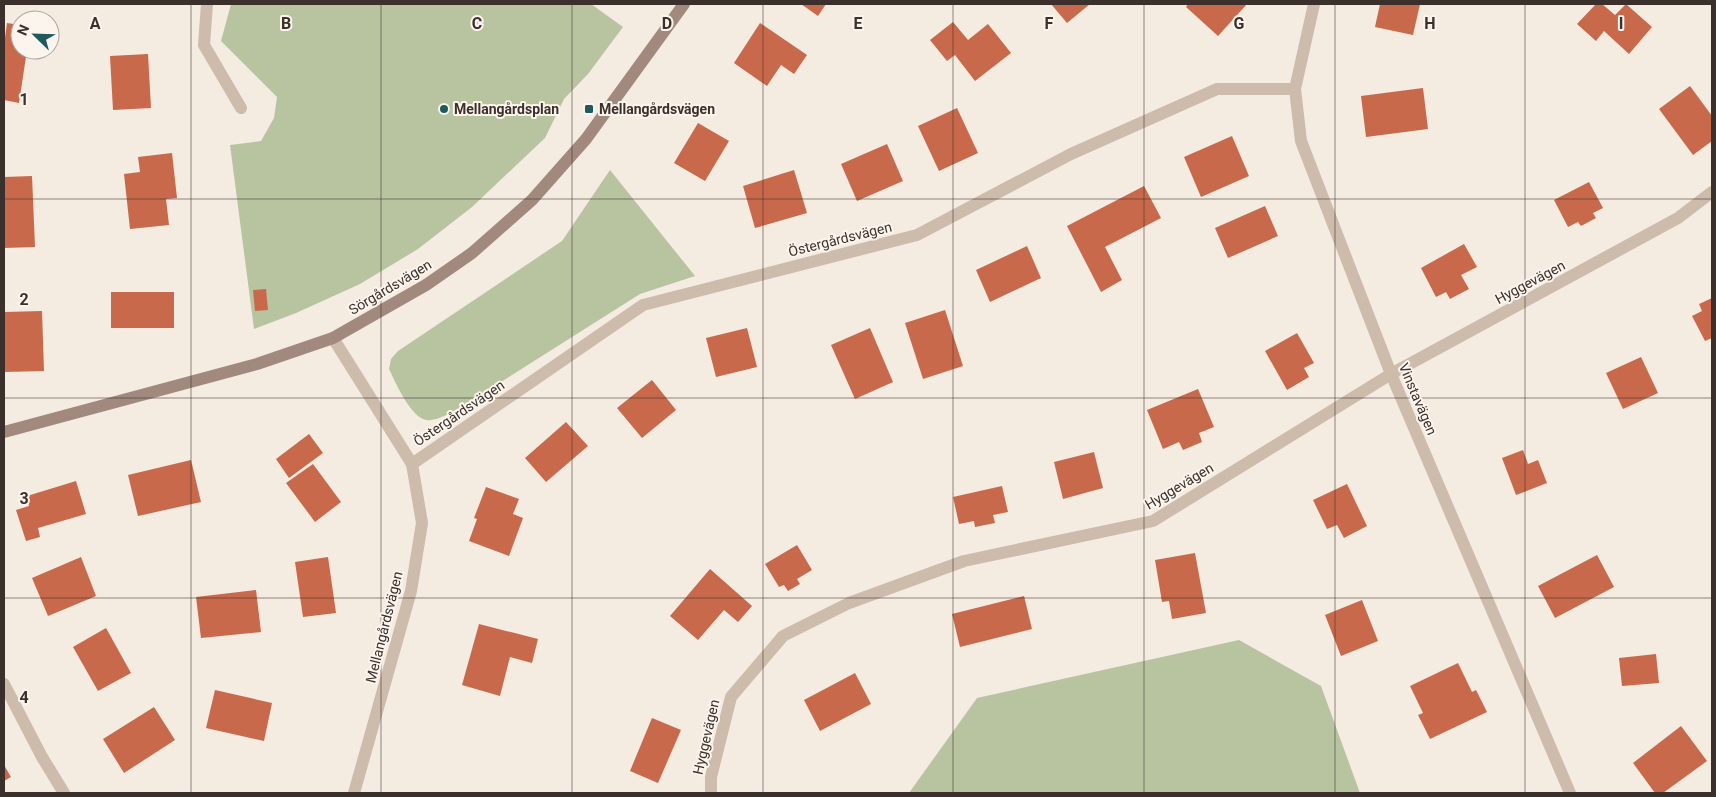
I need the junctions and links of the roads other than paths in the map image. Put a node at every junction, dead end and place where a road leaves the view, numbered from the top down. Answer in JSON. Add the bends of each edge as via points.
{"nodes":[{"id":1,"x":208,"y":4,"type":"edge"},
{"id":2,"x":684,"y":4,"type":"edge"},
{"id":3,"x":1314,"y":4,"type":"edge"},
{"id":4,"x":1295,"y":89,"type":"junction"},
{"id":5,"x":241,"y":108,"type":"dead end"},
{"id":6,"x":1712,"y":192,"type":"edge"},
{"id":7,"x":333,"y":338,"type":"junction"},
{"id":8,"x":1391,"y":374,"type":"junction"},
{"id":9,"x":4,"y":432,"type":"edge"},
{"id":10,"x":412,"y":464,"type":"junction"},
{"id":11,"x":4,"y":684,"type":"edge"},
{"id":12,"x":64,"y":793,"type":"edge"},
{"id":13,"x":354,"y":793,"type":"edge"},
{"id":14,"x":711,"y":793,"type":"edge"},
{"id":15,"x":1570,"y":793,"type":"edge"}],
"edges":[{"from":1,"to":5,"type":"street","via":[[204,45]]},
{"from":2,"to":7,"type":"street","name":"Sörgårdsvägen","via":[[586,139],[532,200],[472,252],[426,285]]},
{"from":3,"to":4,"type":"street","name":"Vinstavägen"},
{"from":4,"to":8,"type":"street","name":"Vinstavägen","via":[[1301,141]]},
{"from":4,"to":10,"type":"street","name":"Östergårdsvägen","via":[[1217,89],[1071,154],[917,235],[643,305]]},
{"from":6,"to":8,"type":"street","name":"Hyggevägen","via":[[1678,218]]},
{"from":7,"to":9,"type":"street","name":"Sörgårdsvägen","via":[[222,374]]},
{"from":7,"to":10,"type":"street","name":"Mellangårdsvägen"},
{"from":8,"to":14,"type":"street","name":"Hyggevägen","via":[[1153,521],[964,561],[849,603],[783,636],[731,697],[711,777]]},
{"from":8,"to":15,"type":"street","name":"Vinstavägen"},
{"from":10,"to":13,"type":"street","name":"Mellangårdsvägen","via":[[422,523],[411,591]]},
{"from":11,"to":12,"type":"street"}]}
